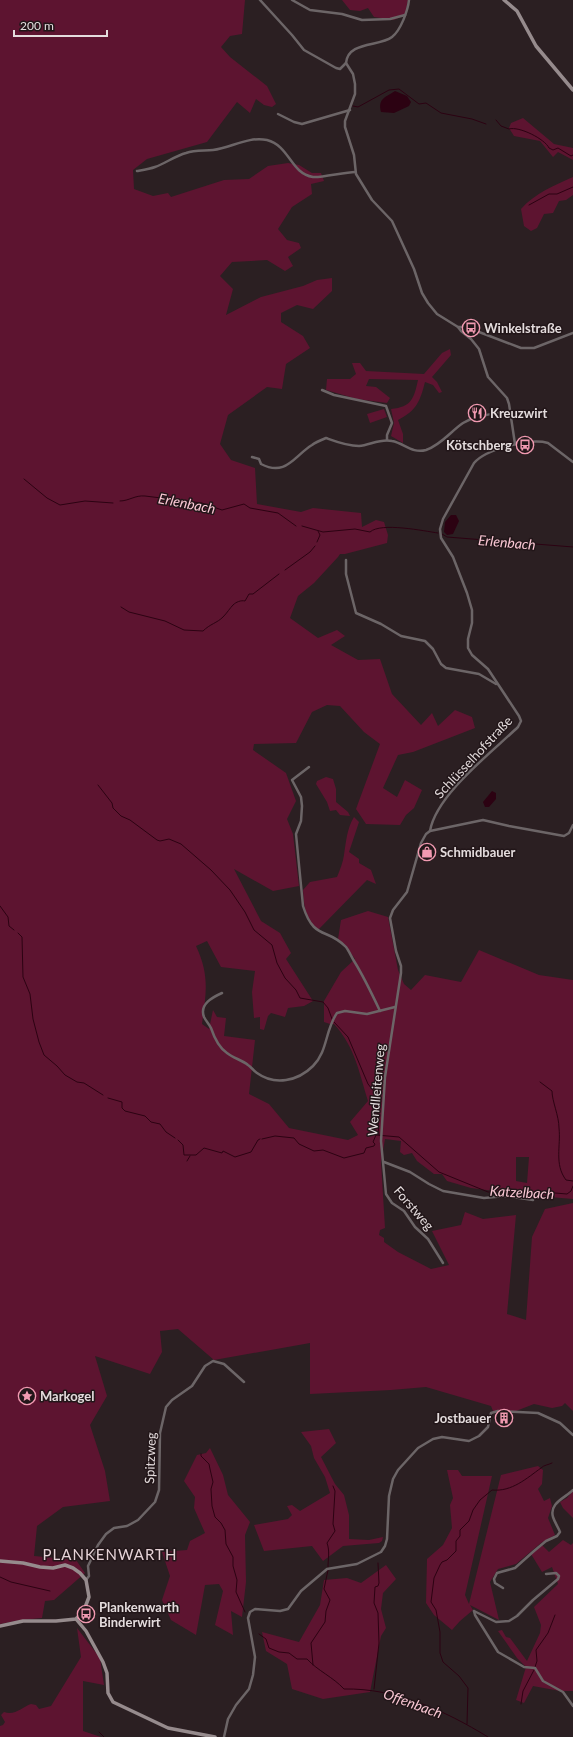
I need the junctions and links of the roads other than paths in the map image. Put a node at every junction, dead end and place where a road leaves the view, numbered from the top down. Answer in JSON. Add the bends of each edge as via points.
{"nodes":[{"id":1,"x":260,"y":0,"type":"edge"},
{"id":2,"x":292,"y":0,"type":"edge"},
{"id":3,"x":409,"y":0,"type":"edge"},
{"id":4,"x":504,"y":0,"type":"edge"},
{"id":5,"x":405,"y":15,"type":"junction"},
{"id":6,"x":346,"y":63,"type":"junction"},
{"id":7,"x":573,"y":90,"type":"edge"},
{"id":8,"x":350,"y":110,"type":"junction"},
{"id":9,"x":278,"y":114,"type":"dead end"},
{"id":10,"x":137,"y":171,"type":"dead end"},
{"id":11,"x":355,"y":172,"type":"junction"},
{"id":12,"x":458,"y":327,"type":"junction"},
{"id":13,"x":573,"y":333,"type":"edge"},
{"id":14,"x":322,"y":390,"type":"dead end"},
{"id":15,"x":511,"y":411,"type":"junction"},
{"id":16,"x":388,"y":440,"type":"junction"},
{"id":17,"x":515,"y":444,"type":"junction"},
{"id":18,"x":252,"y":457,"type":"dead end"},
{"id":19,"x":573,"y":462,"type":"edge"},
{"id":20,"x":346,"y":560,"type":"dead end"},
{"id":21,"x":497,"y":684,"type":"junction"},
{"id":22,"x":309,"y":767,"type":"dead end"},
{"id":23,"x":573,"y":825,"type":"edge"},
{"id":24,"x":430,"y":831,"type":"junction"},
{"id":25,"x":222,"y":993,"type":"dead end"},
{"id":26,"x":395,"y":1007,"type":"junction"},
{"id":27,"x":380,"y":1011,"type":"junction"},
{"id":28,"x":384,"y":1162,"type":"junction"},
{"id":29,"x":533,"y":1200,"type":"dead end"},
{"id":30,"x":443,"y":1263,"type":"dead end"},
{"id":31,"x":244,"y":1382,"type":"dead end"},
{"id":32,"x":573,"y":1434,"type":"edge"},
{"id":33,"x":573,"y":1490,"type":"edge"},
{"id":34,"x":0,"y":1561,"type":"edge"},
{"id":35,"x":546,"y":1574,"type":"dead end"},
{"id":36,"x":86,"y":1580,"type":"junction"},
{"id":37,"x":503,"y":1588,"type":"dead end"},
{"id":38,"x":76,"y":1619,"type":"junction"},
{"id":39,"x":0,"y":1626,"type":"edge"},
{"id":40,"x":573,"y":1706,"type":"edge"},
{"id":41,"x":215,"y":1737,"type":"edge"},
{"id":42,"x":224,"y":1737,"type":"edge"}],
"edges":[{"from":1,"to":6,"type":"street","via":[[304,50],[336,68]]},
{"from":2,"to":5,"type":"street","via":[[310,10],[342,14],[362,20],[390,19]]},
{"from":3,"to":5,"type":"street"},
{"from":4,"to":7,"type":"street","via":[[517,11],[536,46]]},
{"from":5,"to":6,"type":"street","via":[[394,36],[352,51]]},
{"from":6,"to":8,"type":"street","via":[[355,81],[355,94]]},
{"from":8,"to":9,"type":"street","via":[[302,124]]},
{"from":8,"to":11,"type":"street","via":[[345,127],[354,155]]},
{"from":10,"to":11,"type":"street","via":[[155,167],[185,153],[214,150],[242,141],[264,140],[277,143],[293,164],[305,174],[314,177]]},
{"from":11,"to":12,"type":"street","via":[[372,200],[393,223],[428,303],[437,314]]},
{"from":12,"to":13,"type":"street","via":[[466,327],[521,348],[534,348]]},
{"from":12,"to":15,"type":"street","via":[[479,349],[488,377],[507,398]]},
{"from":14,"to":16,"type":"street","via":[[334,396],[386,406],[392,423],[386,437]]},
{"from":15,"to":16,"type":"street","via":[[471,419],[435,446],[425,450],[413,450]]},
{"from":15,"to":17,"type":"street"},
{"from":16,"to":18,"type":"street","via":[[359,446],[326,438],[311,445],[282,467],[264,466],[259,459]]},
{"from":17,"to":19,"type":"street","via":[[548,443]]},
{"from":17,"to":21,"type":"street","name":"Schlüsselhofstraße","via":[[490,452],[475,462],[440,528],[441,538],[453,557],[470,601],[472,620],[468,648],[488,669]]},
{"from":20,"to":21,"type":"street","via":[[346,574],[356,613],[401,636],[425,641],[446,668],[479,674]]},
{"from":21,"to":24,"type":"street","name":"Schlüsselhofstraße","via":[[519,716],[520,724],[478,763],[444,800]]},
{"from":22,"to":27,"type":"street","via":[[292,780],[301,797],[302,806],[301,821],[296,834],[306,918],[312,927],[340,942],[347,949]]},
{"from":23,"to":24,"type":"street","via":[[570,833],[564,836],[483,820]]},
{"from":24,"to":26,"type":"street","name":"Wendlleitenweg","via":[[421,843],[407,892],[390,918],[401,968]]},
{"from":25,"to":27,"type":"street","via":[[210,998],[204,1010],[204,1016],[221,1048],[258,1074],[276,1080],[289,1080],[312,1067],[321,1055],[337,1014],[345,1011],[368,1014]]},
{"from":26,"to":27,"type":"street"},
{"from":26,"to":28,"type":"street","name":"Wendlleitenweg","via":[[385,1077],[381,1135]]},
{"from":28,"to":29,"type":"street","via":[[410,1172],[443,1191],[484,1198],[506,1196]]},
{"from":28,"to":30,"type":"street","name":"Forstweg","via":[[385,1190],[389,1198],[404,1211]]},
{"from":31,"to":36,"type":"street","name":"Spitzweg","via":[[224,1364],[213,1361],[205,1366],[192,1386],[170,1402],[162,1426],[159,1490],[155,1502],[138,1520],[127,1526],[114,1528],[106,1534],[88,1566]]},
{"from":32,"to":42,"type":"street","via":[[560,1423],[538,1413],[498,1411],[491,1412],[488,1427],[474,1439],[461,1441],[438,1437],[418,1448],[398,1470],[393,1480],[387,1518],[387,1539],[381,1552],[357,1564],[327,1569],[301,1591],[288,1609],[255,1609],[249,1612],[255,1657],[254,1675],[249,1689],[228,1719]]},
{"from":33,"to":37,"type":"street","via":[[557,1502],[553,1509],[559,1535],[534,1551],[516,1568],[497,1573],[495,1583]]},
{"from":34,"to":36,"type":"street","via":[[53,1568],[69,1566]]},
{"from":35,"to":40,"type":"street","via":[[556,1573],[559,1576],[513,1619],[496,1622],[476,1611],[473,1612],[498,1652],[524,1667],[535,1668],[543,1682],[562,1692]]},
{"from":36,"to":38,"type":"street","via":[[88,1602]]},
{"from":38,"to":39,"type":"street","via":[[23,1621]]},
{"from":38,"to":41,"type":"street","via":[[86,1631],[103,1662],[107,1673],[108,1693],[113,1702],[168,1728]]}]}
